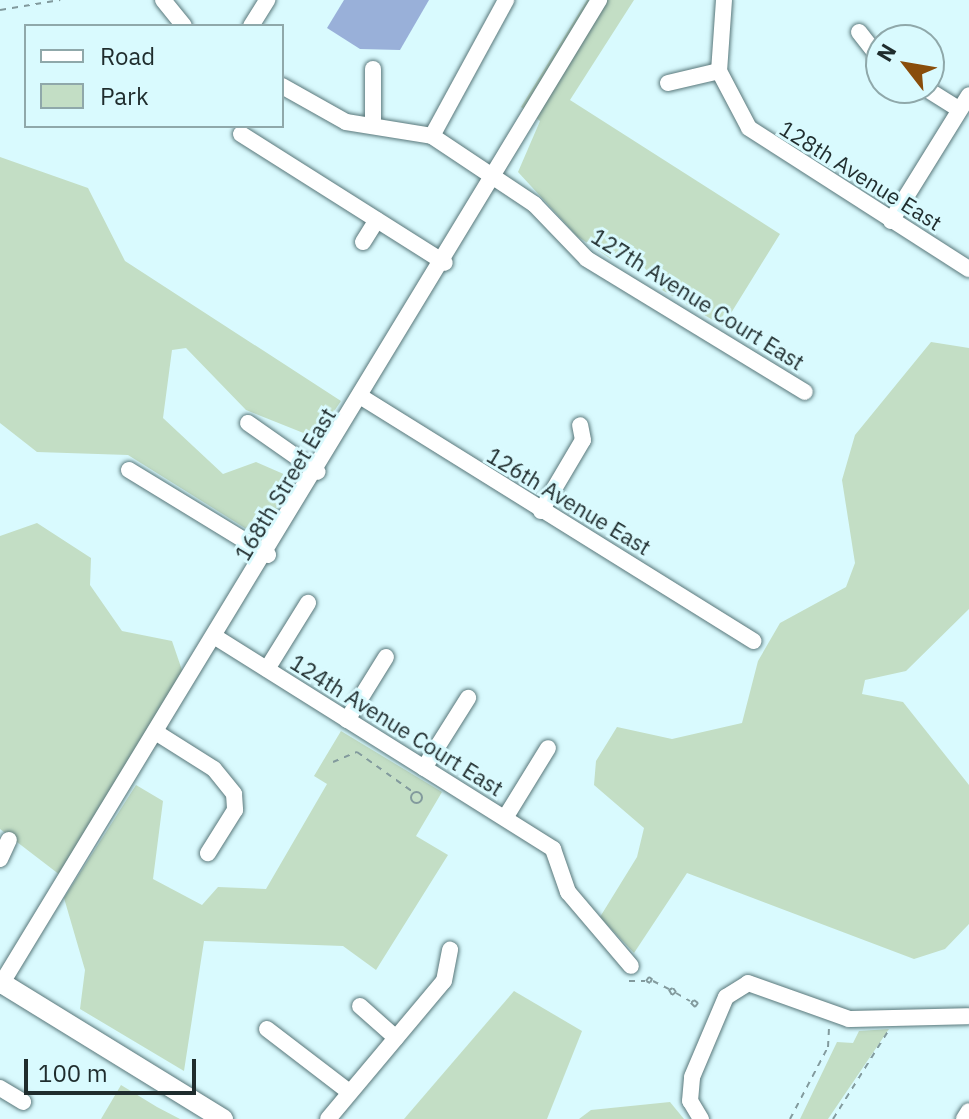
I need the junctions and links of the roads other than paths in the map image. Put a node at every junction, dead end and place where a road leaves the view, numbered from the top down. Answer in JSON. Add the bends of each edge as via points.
{"nodes":[{"id":1,"x":163,"y":0,"type":"edge"},
{"id":2,"x":267,"y":0,"type":"edge"},
{"id":3,"x":506,"y":0,"type":"edge"},
{"id":4,"x":599,"y":0,"type":"edge"},
{"id":5,"x":724,"y":0,"type":"edge"},
{"id":6,"x":181,"y":24,"type":"edge"},
{"id":7,"x":252,"y":24,"type":"edge"},
{"id":8,"x":859,"y":32,"type":"dead end"},
{"id":9,"x":865,"y":40,"type":"edge"},
{"id":10,"x":373,"y":69,"type":"dead end"},
{"id":11,"x":719,"y":71,"type":"junction"},
{"id":12,"x":668,"y":83,"type":"dead end"},
{"id":13,"x":284,"y":87,"type":"edge"},
{"id":14,"x":945,"y":95,"type":"edge"},
{"id":15,"x":964,"y":102,"type":"edge"},
{"id":16,"x":373,"y":124,"type":"junction"},
{"id":17,"x":241,"y":134,"type":"dead end"},
{"id":18,"x":432,"y":136,"type":"junction"},
{"id":19,"x":496,"y":175,"type":"junction"},
{"id":20,"x":377,"y":220,"type":"junction"},
{"id":21,"x":891,"y":221,"type":"junction"},
{"id":22,"x":363,"y":242,"type":"dead end"},
{"id":23,"x":445,"y":263,"type":"junction"},
{"id":24,"x":969,"y":269,"type":"edge"},
{"id":25,"x":805,"y":392,"type":"dead end"},
{"id":26,"x":363,"y":398,"type":"junction"},
{"id":27,"x":248,"y":423,"type":"dead end"},
{"id":28,"x":580,"y":425,"type":"dead end"},
{"id":29,"x":129,"y":470,"type":"dead end"},
{"id":30,"x":318,"y":472,"type":"junction"},
{"id":31,"x":541,"y":511,"type":"junction"},
{"id":32,"x":268,"y":555,"type":"junction"},
{"id":33,"x":308,"y":603,"type":"dead end"},
{"id":34,"x":217,"y":638,"type":"junction"},
{"id":35,"x":753,"y":641,"type":"dead end"},
{"id":36,"x":386,"y":657,"type":"dead end"},
{"id":37,"x":267,"y":669,"type":"junction"},
{"id":38,"x":468,"y":698,"type":"dead end"},
{"id":39,"x":347,"y":720,"type":"junction"},
{"id":40,"x":157,"y":733,"type":"junction"},
{"id":41,"x":548,"y":748,"type":"dead end"},
{"id":42,"x":424,"y":768,"type":"junction"},
{"id":43,"x":505,"y":818,"type":"junction"},
{"id":44,"x":9,"y":840,"type":"dead end"},
{"id":45,"x":208,"y":853,"type":"dead end"},
{"id":46,"x":0,"y":859,"type":"edge"},
{"id":47,"x":450,"y":950,"type":"dead end"},
{"id":48,"x":630,"y":974,"type":"road end"},
{"id":49,"x":1,"y":984,"type":"edge"},
{"id":50,"x":360,"y":1006,"type":"dead end"},
{"id":51,"x":968,"y":1016,"type":"edge"},
{"id":52,"x":267,"y":1029,"type":"dead end"},
{"id":53,"x":969,"y":1029,"type":"edge"},
{"id":54,"x":396,"y":1038,"type":"junction"},
{"id":55,"x":0,"y":1088,"type":"edge"},
{"id":56,"x":349,"y":1092,"type":"junction"},
{"id":57,"x":23,"y":1102,"type":"dead end"},
{"id":58,"x":969,"y":1111,"type":"edge"},
{"id":59,"x":223,"y":1119,"type":"edge"},
{"id":60,"x":328,"y":1119,"type":"edge"},
{"id":61,"x":701,"y":1119,"type":"edge"},
{"id":62,"x":964,"y":1119,"type":"edge"}],
"edges":[{"from":1,"to":6,"type":"street"},
{"from":2,"to":7,"type":"street"},
{"from":3,"to":18,"type":"street"},
{"from":4,"to":19,"type":"street","name":"168th Street East"},
{"from":5,"to":11,"type":"street"},
{"from":8,"to":9,"type":"street"},
{"from":10,"to":16,"type":"street"},
{"from":11,"to":12,"type":"street"},
{"from":11,"to":21,"type":"street","name":"128th Avenue East","via":[[736,109],[762,140]]},
{"from":13,"to":16,"type":"street","name":"127th Avenue Court East","via":[[339,119]]},
{"from":14,"to":15,"type":"street"},
{"from":15,"to":21,"type":"street"},
{"from":16,"to":18,"type":"street","name":"127th Avenue Court East"},
{"from":17,"to":20,"type":"street"},
{"from":18,"to":19,"type":"street","name":"127th Avenue Court East"},
{"from":19,"to":23,"type":"street","name":"168th Street East"},
{"from":19,"to":25,"type":"street","name":"127th Avenue Court East","via":[[587,259]]},
{"from":20,"to":22,"type":"street"},
{"from":20,"to":23,"type":"street"},
{"from":21,"to":24,"type":"street","name":"128th Avenue East"},
{"from":23,"to":26,"type":"street","name":"168th Street East"},
{"from":26,"to":30,"type":"street","name":"168th Street East"},
{"from":26,"to":31,"type":"street","name":"126th Avenue East"},
{"from":27,"to":30,"type":"street"},
{"from":28,"to":31,"type":"street","via":[[583,440]]},
{"from":29,"to":32,"type":"street"},
{"from":30,"to":32,"type":"street","name":"168th Street East"},
{"from":31,"to":35,"type":"street","name":"126th Avenue East"},
{"from":32,"to":34,"type":"street","name":"168th Street East"},
{"from":33,"to":37,"type":"street"},
{"from":34,"to":37,"type":"street","name":"124th Avenue Court East"},
{"from":34,"to":40,"type":"street","name":"168th Street East"},
{"from":36,"to":39,"type":"street"},
{"from":37,"to":39,"type":"street","name":"124th Avenue Court East"},
{"from":38,"to":42,"type":"street"},
{"from":39,"to":42,"type":"street","name":"124th Avenue Court East"},
{"from":40,"to":45,"type":"street","via":[[214,769],[234,794],[235,810]]},
{"from":40,"to":49,"type":"street","name":"168th Street East"},
{"from":41,"to":43,"type":"street"},
{"from":42,"to":43,"type":"street","name":"124th Avenue Court East"},
{"from":43,"to":48,"type":"street","name":"124th Avenue Court East","via":[[553,849],[568,892]]},
{"from":44,"to":46,"type":"street"},
{"from":47,"to":54,"type":"street","via":[[444,981]]},
{"from":49,"to":59,"type":"main road"},
{"from":50,"to":54,"type":"street"},
{"from":51,"to":53,"type":"street"},
{"from":51,"to":61,"type":"street","via":[[849,1019],[748,983],[726,997],[692,1077],[690,1101]]},
{"from":52,"to":56,"type":"street"},
{"from":54,"to":56,"type":"street"},
{"from":55,"to":57,"type":"street"},
{"from":56,"to":60,"type":"street"},
{"from":58,"to":62,"type":"street"}]}
